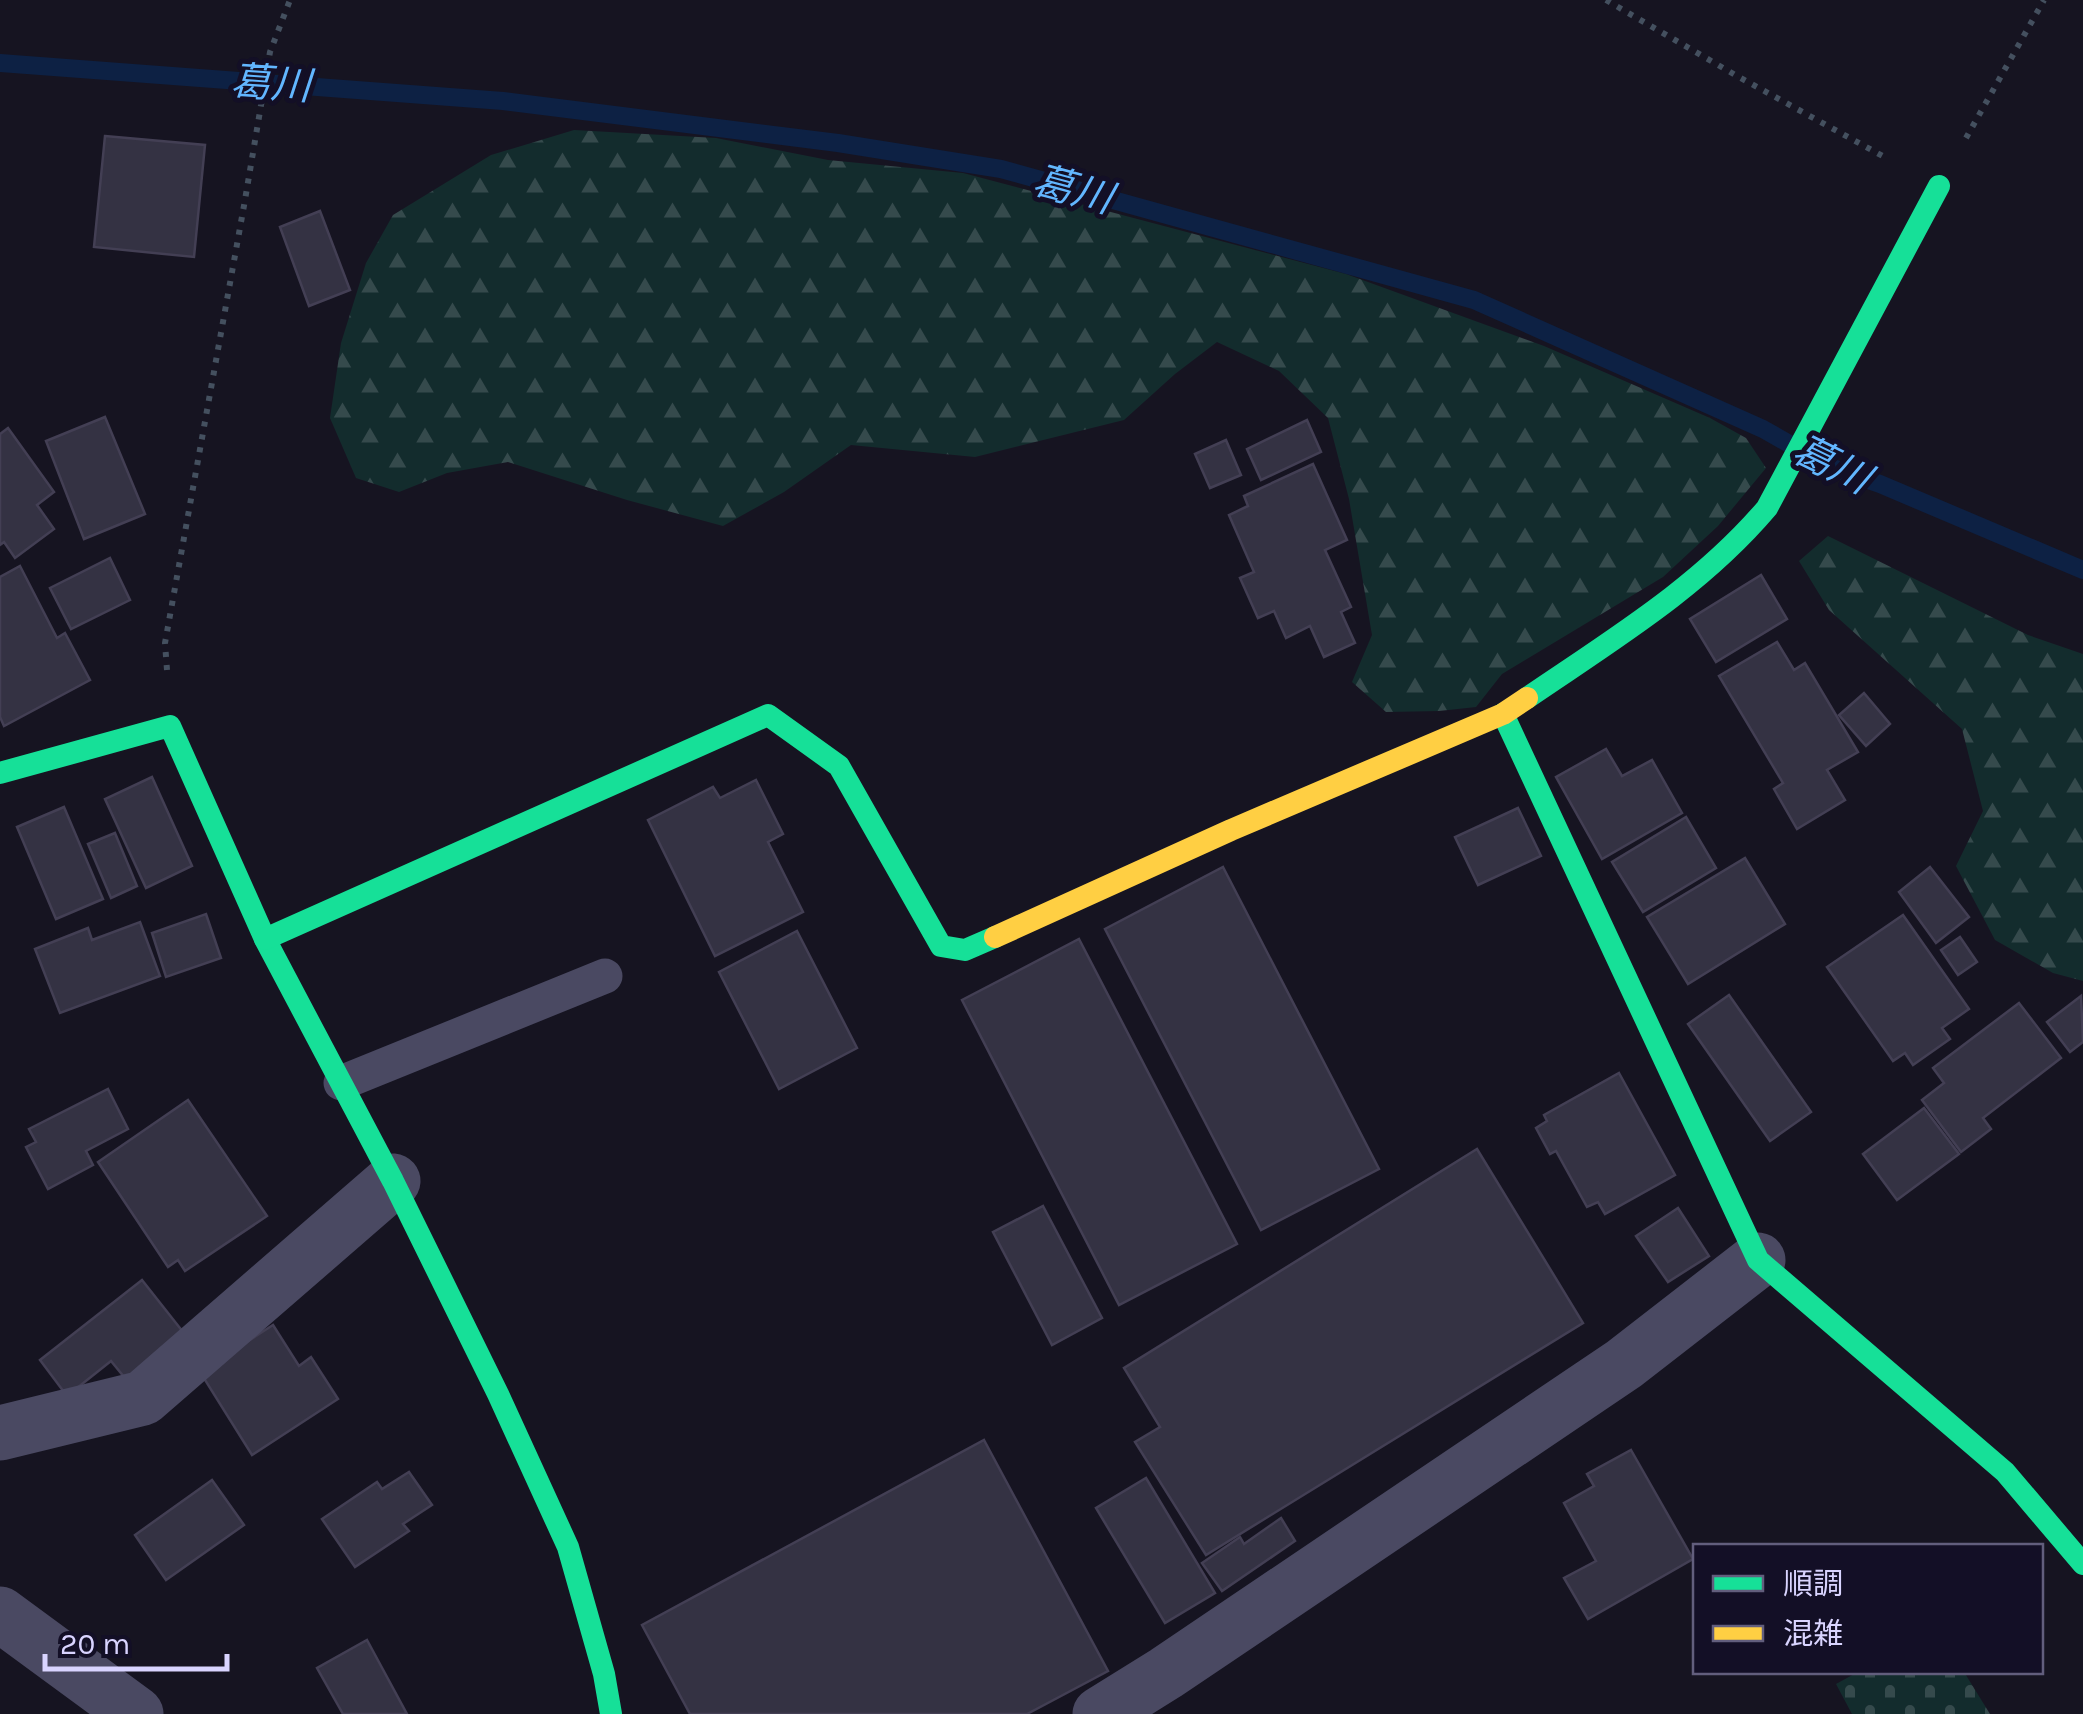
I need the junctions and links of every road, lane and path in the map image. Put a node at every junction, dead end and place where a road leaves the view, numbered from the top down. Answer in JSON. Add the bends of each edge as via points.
{"nodes":[{"id":1,"x":290,"y":0,"type":"edge"},
{"id":2,"x":1606,"y":0,"type":"edge"},
{"id":3,"x":2044,"y":0,"type":"edge"},
{"id":4,"x":1938,"y":186,"type":"junction"},
{"id":5,"x":1503,"y":714,"type":"junction"},
{"id":6,"x":170,"y":726,"type":"junction"},
{"id":7,"x":0,"y":773,"type":"edge"},
{"id":8,"x":265,"y":939,"type":"junction"},
{"id":9,"x":605,"y":976,"type":"dead end"},
{"id":10,"x":341,"y":1082,"type":"junction"},
{"id":11,"x":393,"y":1181,"type":"junction"},
{"id":12,"x":1758,"y":1260,"type":"junction"},
{"id":13,"x":0,"y":1433,"type":"edge"},
{"id":14,"x":2083,"y":1564,"type":"edge"},
{"id":15,"x":0,"y":1614,"type":"edge"},
{"id":16,"x":136,"y":1714,"type":"edge"},
{"id":17,"x":612,"y":1714,"type":"edge"},
{"id":18,"x":1100,"y":1714,"type":"edge"}],
"edges":[{"from":1,"to":6,"type":"path","via":[[270,52],[165,643]]},
{"from":2,"to":4,"type":"path"},
{"from":3,"to":4,"type":"path"},
{"from":4,"to":5,"type":"street","via":[[1767,508],[1672,599]]},
{"from":5,"to":8,"type":"street","via":[[965,950],[941,946],[839,766],[768,716]]},
{"from":5,"to":12,"type":"street"},
{"from":6,"to":7,"type":"street"},
{"from":6,"to":8,"type":"street"},
{"from":8,"to":10,"type":"street"},
{"from":9,"to":10,"type":"lane"},
{"from":10,"to":11,"type":"street"},
{"from":11,"to":13,"type":"street","via":[[143,1398]]},
{"from":11,"to":17,"type":"street","via":[[568,1547]]},
{"from":12,"to":14,"type":"street","via":[[2005,1472]]},
{"from":12,"to":18,"type":"street","via":[[1624,1364]]},
{"from":15,"to":16,"type":"street"}]}
